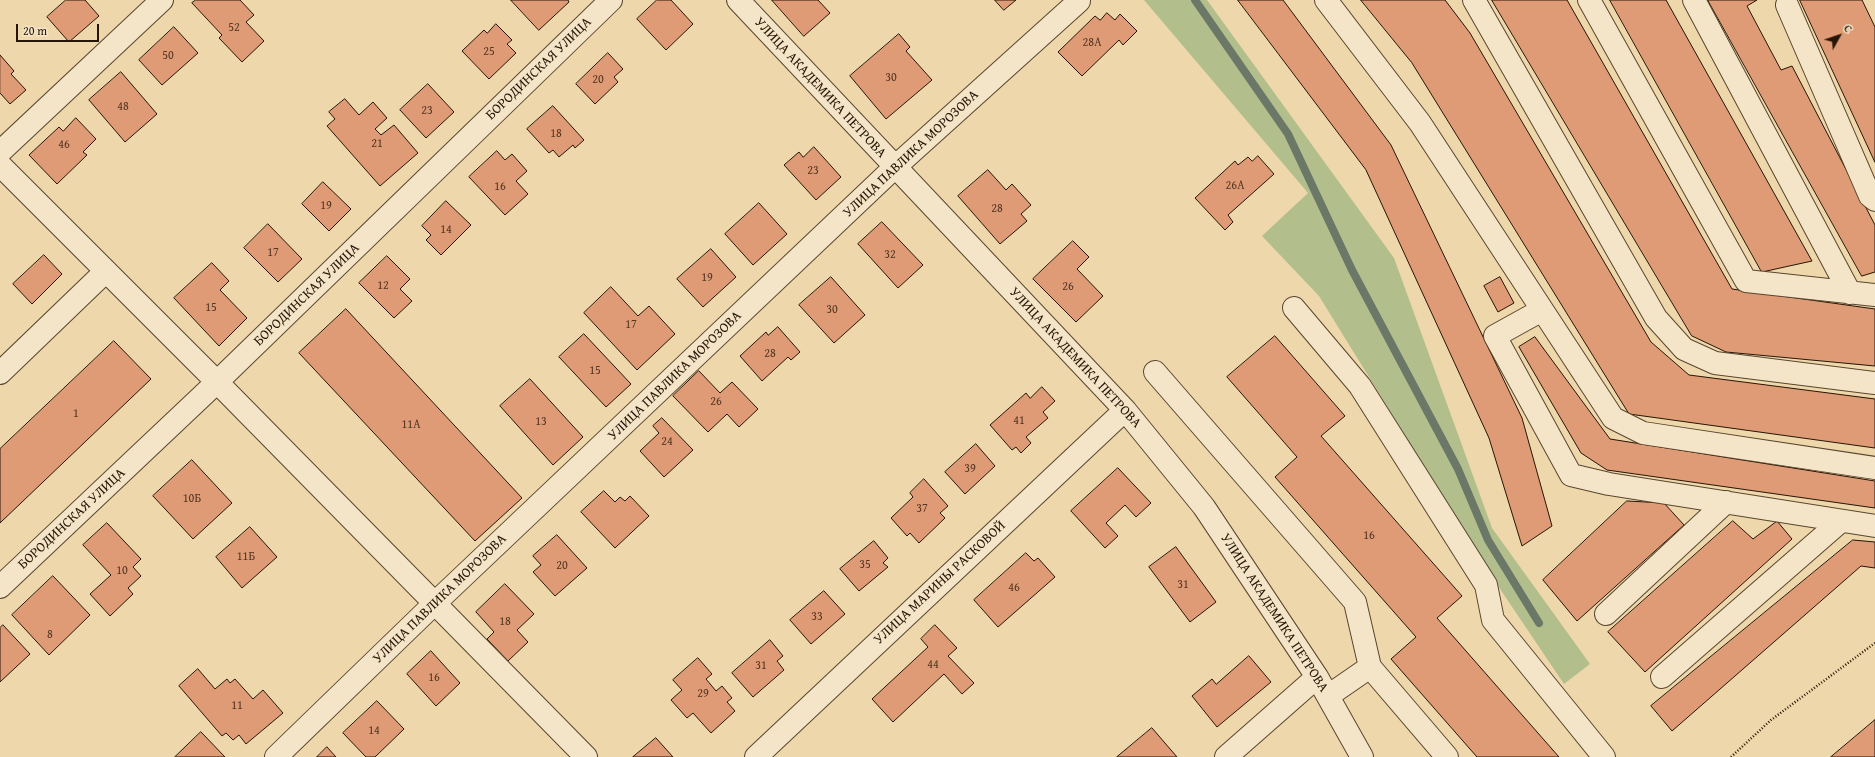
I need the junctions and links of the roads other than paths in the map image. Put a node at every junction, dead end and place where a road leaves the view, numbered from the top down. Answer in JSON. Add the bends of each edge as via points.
{"nodes":[{"id":1,"x":162,"y":0,"type":"edge"},
{"id":2,"x":611,"y":0,"type":"edge"},
{"id":3,"x":738,"y":0,"type":"edge"},
{"id":4,"x":1326,"y":0,"type":"edge"},
{"id":5,"x":1474,"y":0,"type":"edge"},
{"id":6,"x":1589,"y":0,"type":"edge"},
{"id":7,"x":1694,"y":0,"type":"edge"},
{"id":8,"x":1079,"y":1,"type":"edge"},
{"id":9,"x":1787,"y":5,"type":"dead end"},
{"id":10,"x":0,"y":152,"type":"edge"},
{"id":11,"x":0,"y":164,"type":"edge"},
{"id":12,"x":895,"y":167,"type":"junction"},
{"id":13,"x":1875,"y":200,"type":"edge"},
{"id":14,"x":106,"y":271,"type":"junction"},
{"id":15,"x":1850,"y":292,"type":"junction"},
{"id":16,"x":1875,"y":295,"type":"edge"},
{"id":17,"x":1294,"y":308,"type":"dead end"},
{"id":18,"x":1542,"y":310,"type":"junction"},
{"id":19,"x":1155,"y":372,"type":"dead end"},
{"id":20,"x":0,"y":373,"type":"edge"},
{"id":21,"x":218,"y":382,"type":"junction"},
{"id":22,"x":1875,"y":383,"type":"edge"},
{"id":23,"x":1125,"y":410,"type":"junction"},
{"id":24,"x":1875,"y":468,"type":"edge"},
{"id":25,"x":1726,"y":502,"type":"junction"},
{"id":26,"x":1841,"y":521,"type":"junction"},
{"id":27,"x":1875,"y":526,"type":"edge"},
{"id":28,"x":0,"y":587,"type":"edge"},
{"id":29,"x":434,"y":604,"type":"junction"},
{"id":30,"x":1606,"y":614,"type":"dead end"},
{"id":31,"x":1370,"y":667,"type":"junction"},
{"id":32,"x":1317,"y":677,"type":"junction"},
{"id":33,"x":1662,"y":677,"type":"dead end"},
{"id":34,"x":1328,"y":696,"type":"junction"},
{"id":35,"x":276,"y":757,"type":"edge"},
{"id":36,"x":586,"y":757,"type":"edge"},
{"id":37,"x":756,"y":757,"type":"edge"},
{"id":38,"x":1226,"y":757,"type":"edge"},
{"id":39,"x":1362,"y":757,"type":"edge"},
{"id":40,"x":1447,"y":757,"type":"edge"},
{"id":41,"x":1604,"y":757,"type":"edge"}],
"edges":[{"from":1,"to":10,"type":"street"},
{"from":2,"to":21,"type":"street","name":"БОРОДИНСКАЯ УЛИЦА"},
{"from":3,"to":12,"type":"street","name":"УЛИЦА АКАДЕМИКА ПЕТРОВА"},
{"from":4,"to":18,"type":"street","via":[[1420,123]]},
{"from":5,"to":22,"type":"street","via":[[1656,318],[1684,349],[1715,363]]},
{"from":6,"to":15,"type":"street","via":[[1746,281]]},
{"from":7,"to":15,"type":"street"},
{"from":8,"to":12,"type":"street","name":"УЛИЦА ПАВЛИКА МОРОЗОВА"},
{"from":9,"to":13,"type":"street","via":[[1870,196]]},
{"from":11,"to":14,"type":"street"},
{"from":12,"to":23,"type":"street","name":"УЛИЦА АКАДЕМИКА ПЕТРОВА"},
{"from":12,"to":29,"type":"street","name":"УЛИЦА ПАВЛИКА МОРОЗОВА"},
{"from":14,"to":20,"type":"street"},
{"from":14,"to":21,"type":"street"},
{"from":15,"to":16,"type":"street"},
{"from":17,"to":41,"type":"street","via":[[1360,386],[1486,585],[1493,620]]},
{"from":18,"to":24,"type":"street","via":[[1613,418],[1643,433]]},
{"from":18,"to":25,"type":"street","via":[[1496,336],[1571,475],[1610,484]]},
{"from":19,"to":31,"type":"street","via":[[1355,602]]},
{"from":21,"to":28,"type":"street","name":"БОРОДИНСКАЯ УЛИЦА"},
{"from":21,"to":29,"type":"street"},
{"from":23,"to":32,"type":"street","name":"УЛИЦА АКАДЕМИКА ПЕТРОВА","via":[[1204,507]]},
{"from":23,"to":37,"type":"street","name":"УЛИЦА МАРИНЫ РАСКОВОЙ"},
{"from":25,"to":26,"type":"street"},
{"from":25,"to":30,"type":"street"},
{"from":26,"to":27,"type":"street"},
{"from":26,"to":33,"type":"street"},
{"from":29,"to":35,"type":"street","name":"УЛИЦА ПАВЛИКА МОРОЗОВА"},
{"from":29,"to":36,"type":"street"},
{"from":31,"to":34,"type":"street"},
{"from":31,"to":40,"type":"street"},
{"from":32,"to":34,"type":"street","name":"УЛИЦА АКАДЕМИКА ПЕТРОВА"},
{"from":32,"to":38,"type":"street"},
{"from":34,"to":39,"type":"street","name":"УЛИЦА АКАДЕМИКА ПЕТРОВА"}]}
